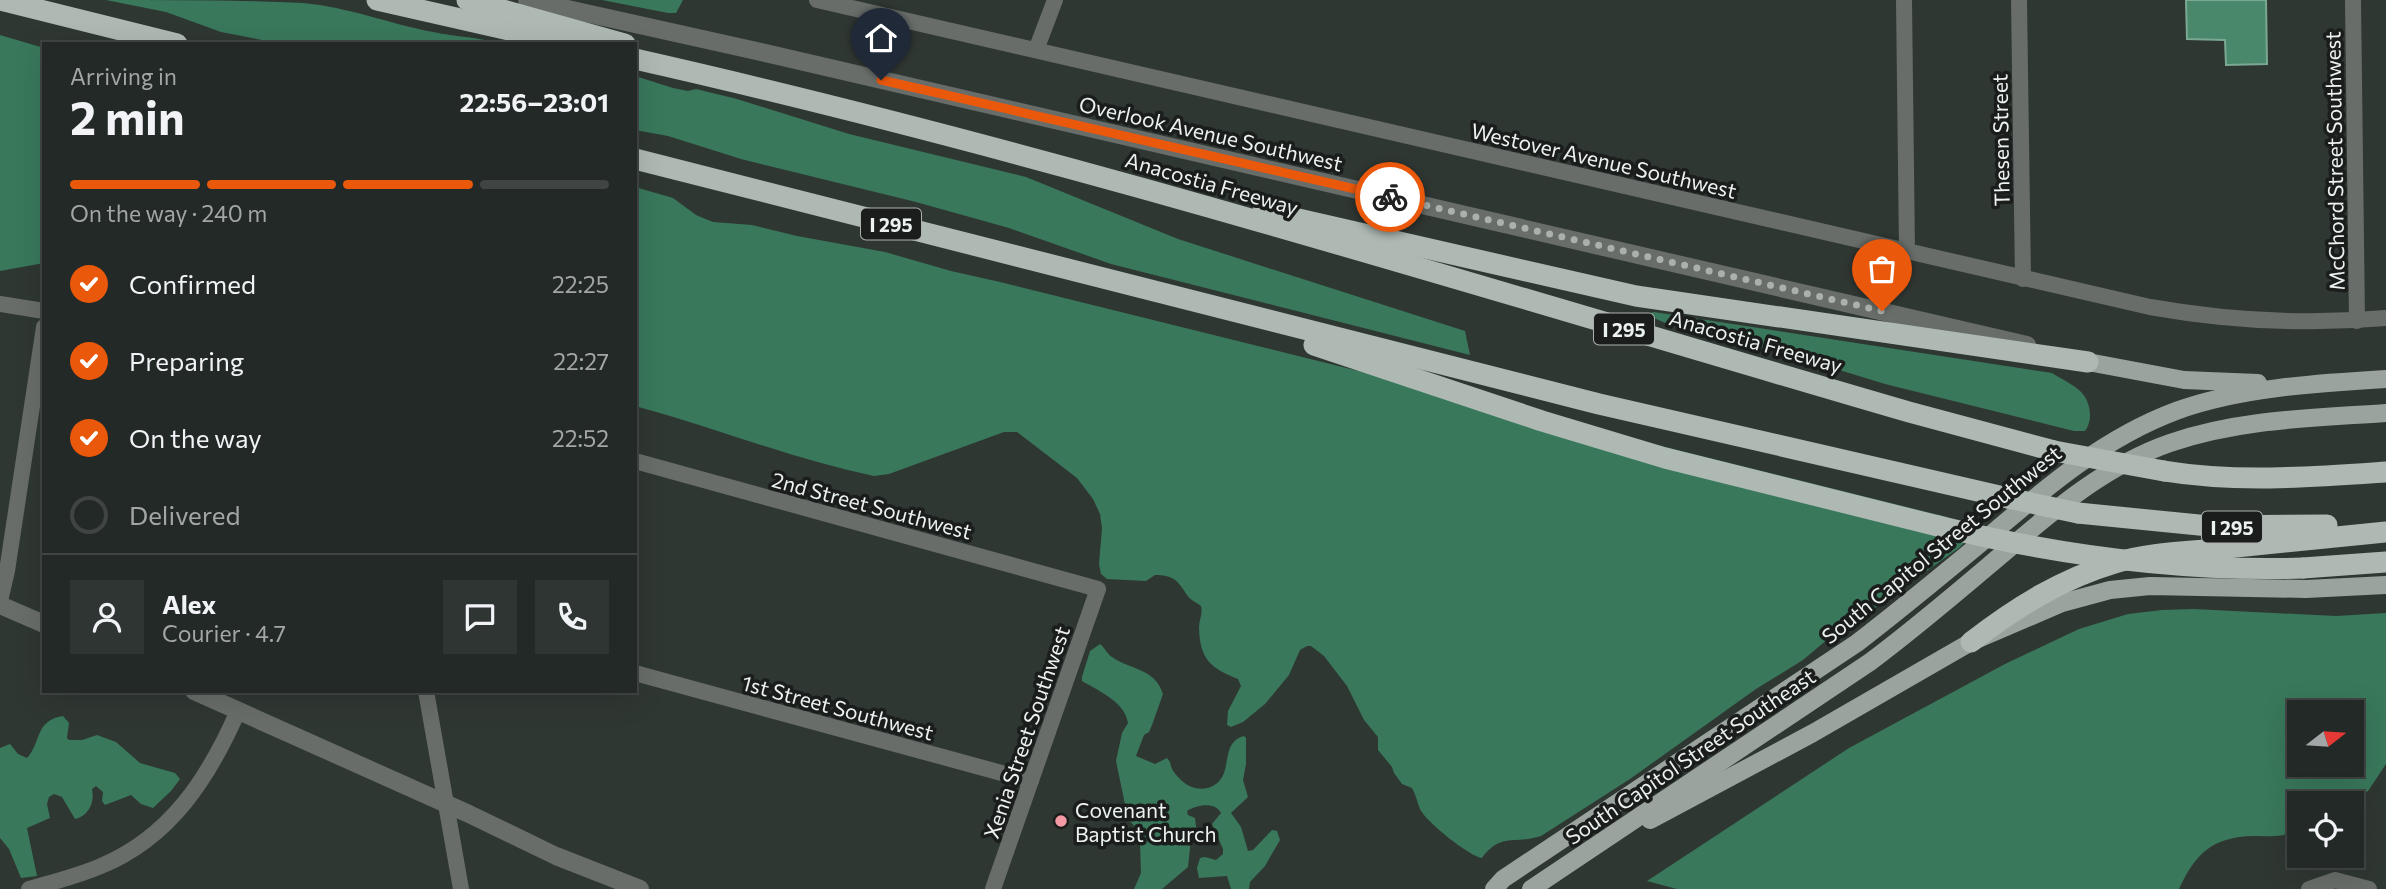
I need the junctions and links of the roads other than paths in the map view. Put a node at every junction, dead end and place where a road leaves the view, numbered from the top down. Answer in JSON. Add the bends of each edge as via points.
{"nodes":[{"id":1,"x":0,"y":0,"type":"edge"},
{"id":2,"x":377,"y":0,"type":"edge"},
{"id":3,"x":467,"y":0,"type":"edge"},
{"id":4,"x":527,"y":0,"type":"edge"},
{"id":5,"x":817,"y":0,"type":"edge"},
{"id":6,"x":1055,"y":0,"type":"edge"},
{"id":7,"x":1904,"y":0,"type":"edge"},
{"id":8,"x":2019,"y":0,"type":"edge"},
{"id":9,"x":2353,"y":0,"type":"edge"},
{"id":10,"x":169,"y":42,"type":"edge"},
{"id":11,"x":561,"y":42,"type":"edge"},
{"id":12,"x":618,"y":42,"type":"edge"},
{"id":13,"x":637,"y":48,"type":"edge"},
{"id":14,"x":1036,"y":50,"type":"junction"},
{"id":15,"x":637,"y":59,"type":"edge"},
{"id":16,"x":716,"y":77,"type":"junction"},
{"id":17,"x":637,"y":160,"type":"edge"},
{"id":18,"x":1195,"y":204,"type":"junction"},
{"id":19,"x":1908,"y":252,"type":"junction"},
{"id":20,"x":2023,"y":279,"type":"junction"},
{"id":21,"x":1146,"y":288,"type":"junction"},
{"id":22,"x":0,"y":304,"type":"edge"},
{"id":23,"x":42,"y":311,"type":"edge"},
{"id":24,"x":2386,"y":318,"type":"edge"},
{"id":25,"x":2357,"y":321,"type":"junction"},
{"id":26,"x":42,"y":340,"type":"edge"},
{"id":27,"x":2088,"y":362,"type":"junction"},
{"id":28,"x":2386,"y":379,"type":"edge"},
{"id":29,"x":2332,"y":382,"type":"junction"},
{"id":30,"x":2386,"y":412,"type":"edge"},
{"id":31,"x":28,"y":432,"type":"junction"},
{"id":32,"x":42,"y":438,"type":"edge"},
{"id":33,"x":637,"y":462,"type":"edge"},
{"id":34,"x":2386,"y":472,"type":"edge"},
{"id":35,"x":2386,"y":520,"type":"edge"},
{"id":36,"x":2386,"y":532,"type":"edge"},
{"id":37,"x":2386,"y":562,"type":"edge"},
{"id":38,"x":2386,"y":585,"type":"edge"},
{"id":39,"x":1098,"y":589,"type":"joint"},
{"id":40,"x":0,"y":603,"type":"edge"},
{"id":41,"x":42,"y":623,"type":"edge"},
{"id":42,"x":1971,"y":642,"type":"junction"},
{"id":43,"x":637,"y":674,"type":"edge"},
{"id":44,"x":198,"y":693,"type":"edge"},
{"id":45,"x":426,"y":693,"type":"edge"},
{"id":46,"x":238,"y":711,"type":"junction"},
{"id":47,"x":1031,"y":781,"type":"junction"},
{"id":48,"x":446,"y":803,"type":"junction"},
{"id":49,"x":1605,"y":840,"type":"junction"},
{"id":50,"x":29,"y":889,"type":"edge"},
{"id":51,"x":461,"y":889,"type":"edge"},
{"id":52,"x":640,"y":889,"type":"edge"},
{"id":53,"x":993,"y":889,"type":"edge"},
{"id":54,"x":1493,"y":889,"type":"edge"},
{"id":55,"x":1531,"y":889,"type":"edge"},
{"id":56,"x":2309,"y":889,"type":"edge"},
{"id":57,"x":2369,"y":889,"type":"edge"}],
"edges":[{"from":1,"to":10,"type":"highway"},
{"from":2,"to":11,"type":"highway"},
{"from":3,"to":12,"type":"highway"},
{"from":4,"to":27,"type":"street","name":"Overlook Avenue Southwest","via":[[2010,340]]},
{"from":5,"to":14,"type":"street","name":"Westover Avenue Southwest"},
{"from":6,"to":14,"type":"street"},
{"from":7,"to":19,"type":"street"},
{"from":8,"to":20,"type":"street","name":"Thesen Street"},
{"from":9,"to":25,"type":"street","name":"McChord Street Southwest"},
{"from":13,"to":16,"type":"highway"},
{"from":14,"to":19,"type":"street","name":"Westover Avenue Southwest"},
{"from":15,"to":16,"type":"highway","name":"Anacostia Freeway","number":"I 295"},
{"from":16,"to":18,"type":"highway","name":"Anacostia Freeway","number":"I 295","via":[[994,146]]},
{"from":17,"to":21,"type":"highway","number":"I 295"},
{"from":18,"to":27,"type":"highway","via":[[1276,213],[1625,294]]},
{"from":18,"to":34,"type":"highway","name":"Anacostia Freeway","number":"I 295","bridge":true,"via":[[2054,451],[2164,471],[2270,478]]},
{"from":19,"to":20,"type":"street","name":"Westover Avenue Southwest"},
{"from":20,"to":25,"type":"street","name":"Westover Avenue Southwest","via":[[2195,315],[2272,322]]},
{"from":21,"to":35,"type":"highway","number":"I 295","bridge":true,"via":[[1651,416],[2078,513],[2234,527]]},
{"from":21,"to":37,"type":"highway","bridge":true,"via":[[1236,324],[1348,355],[1582,434],[1706,470],[1938,526],[2106,558],[2227,568]]},
{"from":22,"to":23,"type":"street"},
{"from":24,"to":25,"type":"street","name":"Westover Avenue Southwest"},
{"from":26,"to":31,"type":"street"},
{"from":27,"to":29,"type":"main road","via":[[2204,382]]},
{"from":28,"to":29,"type":"main road","name":"South Capitol Street Southwest"},
{"from":29,"to":54,"type":"main road","name":"South Capitol Street Southwest","via":[[2194,405],[2114,440],[2045,488],[1857,643]]},
{"from":30,"to":49,"type":"main road","name":"South Capitol Street Southeast","via":[[2283,420],[2210,432],[2168,444],[2112,471],[2050,513],[1870,662]]},
{"from":31,"to":32,"type":"street"},
{"from":31,"to":40,"type":"street"},
{"from":33,"to":39,"type":"street","name":"2nd Street Southwest"},
{"from":36,"to":42,"type":"highway","via":[[2118,562],[2045,592]]},
{"from":38,"to":42,"type":"main road","via":[[2125,588],[2062,603]]},
{"from":39,"to":47,"type":"street","name":"Xenia Street Southwest"},
{"from":40,"to":41,"type":"street"},
{"from":42,"to":49,"type":"main road","via":[[1686,802]]},
{"from":43,"to":47,"type":"street","name":"1st Street Southwest"},
{"from":44,"to":46,"type":"street"},
{"from":45,"to":48,"type":"street"},
{"from":46,"to":48,"type":"street"},
{"from":46,"to":50,"type":"street","via":[[200,784],[157,831],[102,866]]},
{"from":47,"to":53,"type":"street","name":"Xenia Street Southwest"},
{"from":48,"to":51,"type":"street"},
{"from":48,"to":52,"type":"street","via":[[556,856]]},
{"from":49,"to":55,"type":"main road","name":"South Capitol Street Southeast"},
{"from":56,"to":57,"type":"street","via":[[2335,880]]}]}
